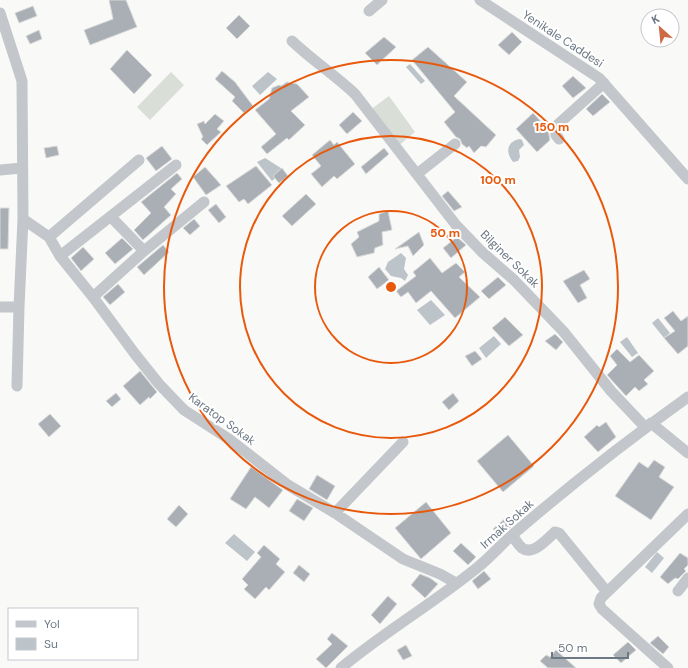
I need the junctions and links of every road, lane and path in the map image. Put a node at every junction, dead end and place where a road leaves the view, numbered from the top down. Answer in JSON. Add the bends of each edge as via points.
{"nodes":[{"id":1,"x":382,"y":0,"type":"edge"},
{"id":2,"x":480,"y":0,"type":"edge"},
{"id":3,"x":369,"y":11,"type":"dead end"},
{"id":4,"x":0,"y":13,"type":"edge"},
{"id":5,"x":292,"y":41,"type":"dead end"},
{"id":6,"x":604,"y":83,"type":"junction"},
{"id":7,"x":559,"y":139,"type":"dead end"},
{"id":8,"x":455,"y":144,"type":"dead end"},
{"id":9,"x":139,"y":160,"type":"dead end"},
{"id":10,"x":176,"y":165,"type":"dead end"},
{"id":11,"x":22,"y":168,"type":"junction"},
{"id":12,"x":0,"y":170,"type":"edge"},
{"id":13,"x":417,"y":174,"type":"junction"},
{"id":14,"x":688,"y":179,"type":"edge"},
{"id":15,"x":204,"y":202,"type":"dead end"},
{"id":16,"x":110,"y":217,"type":"junction"},
{"id":17,"x":23,"y":219,"type":"junction"},
{"id":18,"x":49,"y":237,"type":"junction"},
{"id":19,"x":144,"y":251,"type":"junction"},
{"id":20,"x":60,"y":256,"type":"junction"},
{"id":21,"x":93,"y":297,"type":"junction"},
{"id":22,"x":0,"y":306,"type":"edge"},
{"id":23,"x":19,"y":307,"type":"junction"},
{"id":24,"x":17,"y":386,"type":"dead end"},
{"id":25,"x":688,"y":397,"type":"edge"},
{"id":26,"x":648,"y":425,"type":"junction"},
{"id":27,"x":403,"y":442,"type":"dead end"},
{"id":28,"x":688,"y":453,"type":"edge"},
{"id":29,"x":335,"y":513,"type":"junction"},
{"id":30,"x":688,"y":514,"type":"edge"},
{"id":31,"x":512,"y":536,"type":"junction"},
{"id":32,"x":688,"y":578,"type":"edge"},
{"id":33,"x":456,"y":583,"type":"junction"},
{"id":34,"x":678,"y":591,"type":"dead end"},
{"id":35,"x":607,"y":592,"type":"junction"},
{"id":36,"x":341,"y":668,"type":"edge"},
{"id":37,"x":668,"y":668,"type":"edge"}],
"edges":[{"from":1,"to":3,"type":"street"},
{"from":2,"to":6,"type":"street","name":"Yenikale Caddesi"},
{"from":4,"to":11,"type":"street","via":[[22,80]]},
{"from":5,"to":13,"type":"street","name":"Bilginer Sokak","via":[[354,94]]},
{"from":6,"to":7,"type":"street","via":[[555,127]]},
{"from":6,"to":14,"type":"street","name":"Yenikale Caddesi"},
{"from":8,"to":13,"type":"street"},
{"from":9,"to":18,"type":"street"},
{"from":10,"to":16,"type":"street"},
{"from":11,"to":12,"type":"street"},
{"from":11,"to":17,"type":"street"},
{"from":13,"to":26,"type":"street","name":"Bilginer Sokak","via":[[456,225],[514,280],[554,322],[611,391]]},
{"from":15,"to":19,"type":"street"},
{"from":16,"to":19,"type":"street"},
{"from":16,"to":20,"type":"street"},
{"from":17,"to":18,"type":"street","name":"Karatop Sokak"},
{"from":17,"to":23,"type":"street"},
{"from":18,"to":20,"type":"street","name":"Karatop Sokak"},
{"from":19,"to":21,"type":"street"},
{"from":20,"to":21,"type":"street","name":"Karatop Sokak"},
{"from":21,"to":29,"type":"street","name":"Karatop Sokak","via":[[159,384],[184,410],[229,439],[288,485]]},
{"from":22,"to":23,"type":"street"},
{"from":23,"to":24,"type":"street"},
{"from":25,"to":26,"type":"street","name":"Irmak Sokak"},
{"from":26,"to":28,"type":"street","name":"Bilginer Sokak"},
{"from":26,"to":31,"type":"street","name":"Irmak Sokak"},
{"from":27,"to":29,"type":"street"},
{"from":29,"to":33,"type":"street","name":"Karatop Sokak","via":[[403,559]]},
{"from":30,"to":35,"type":"street"},
{"from":31,"to":33,"type":"street","name":"Irmak Sokak","via":[[479,567]]},
{"from":31,"to":35,"type":"street","via":[[522,548],[533,550],[555,532],[559,533]]},
{"from":32,"to":34,"type":"street"},
{"from":33,"to":36,"type":"street","name":"Irmak Sokak"},
{"from":35,"to":37,"type":"street","via":[[599,604],[602,609]]}]}
